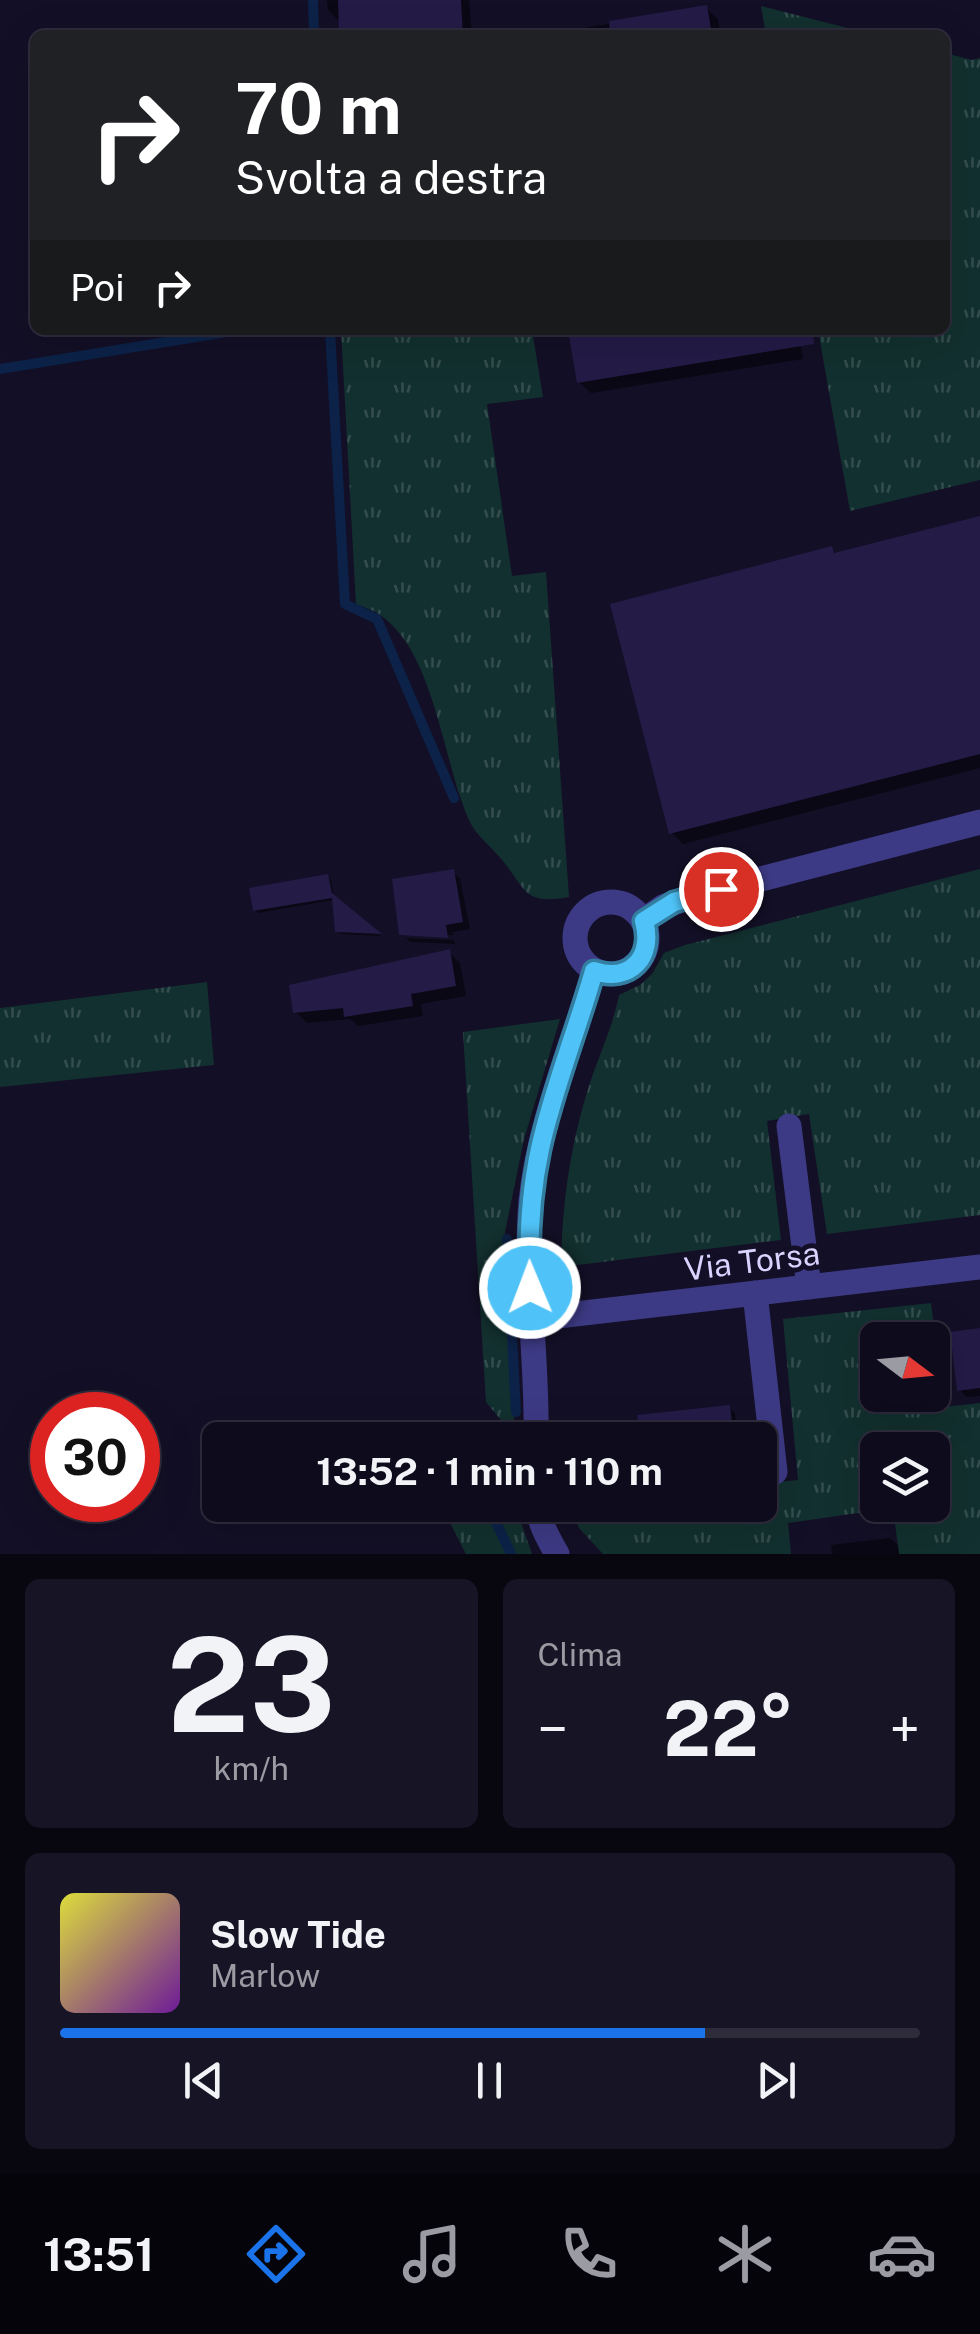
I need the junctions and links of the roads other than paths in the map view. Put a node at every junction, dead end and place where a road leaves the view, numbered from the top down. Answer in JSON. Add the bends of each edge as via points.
{"nodes":[{"id":1,"x":980,"y":822,"type":"edge"},
{"id":2,"x":644,"y":921,"type":"junction"},
{"id":3,"x":594,"y":971,"type":"junction"},
{"id":4,"x":789,"y":1126,"type":"dead end"},
{"id":5,"x":980,"y":1267,"type":"edge"},
{"id":6,"x":809,"y":1287,"type":"junction"},
{"id":7,"x":755,"y":1293,"type":"junction"},
{"id":8,"x":532,"y":1319,"type":"junction"},
{"id":9,"x":536,"y":1422,"type":"edge"},
{"id":10,"x":769,"y":1422,"type":"edge"},
{"id":11,"x":541,"y":1522,"type":"edge"},
{"id":12,"x":557,"y":1554,"type":"edge"}],
"edges":[{"from":1,"to":2,"type":"street","via":[[684,898]]},
{"from":2,"to":3,"type":"street","via":[[647,943],[637,964],[616,974]]},
{"from":2,"to":3,"type":"street","via":[[614,902],[582,915],[575,946]]},
{"from":3,"to":8,"type":"street","via":[[531,1200]]},
{"from":4,"to":6,"type":"street"},
{"from":5,"to":6,"type":"street","name":"Via Torsa"},
{"from":6,"to":7,"type":"street","name":"Via Torsa"},
{"from":7,"to":8,"type":"street","name":"Via Torsa"},
{"from":7,"to":10,"type":"street"},
{"from":8,"to":9,"type":"street"},
{"from":11,"to":12,"type":"street"}]}
